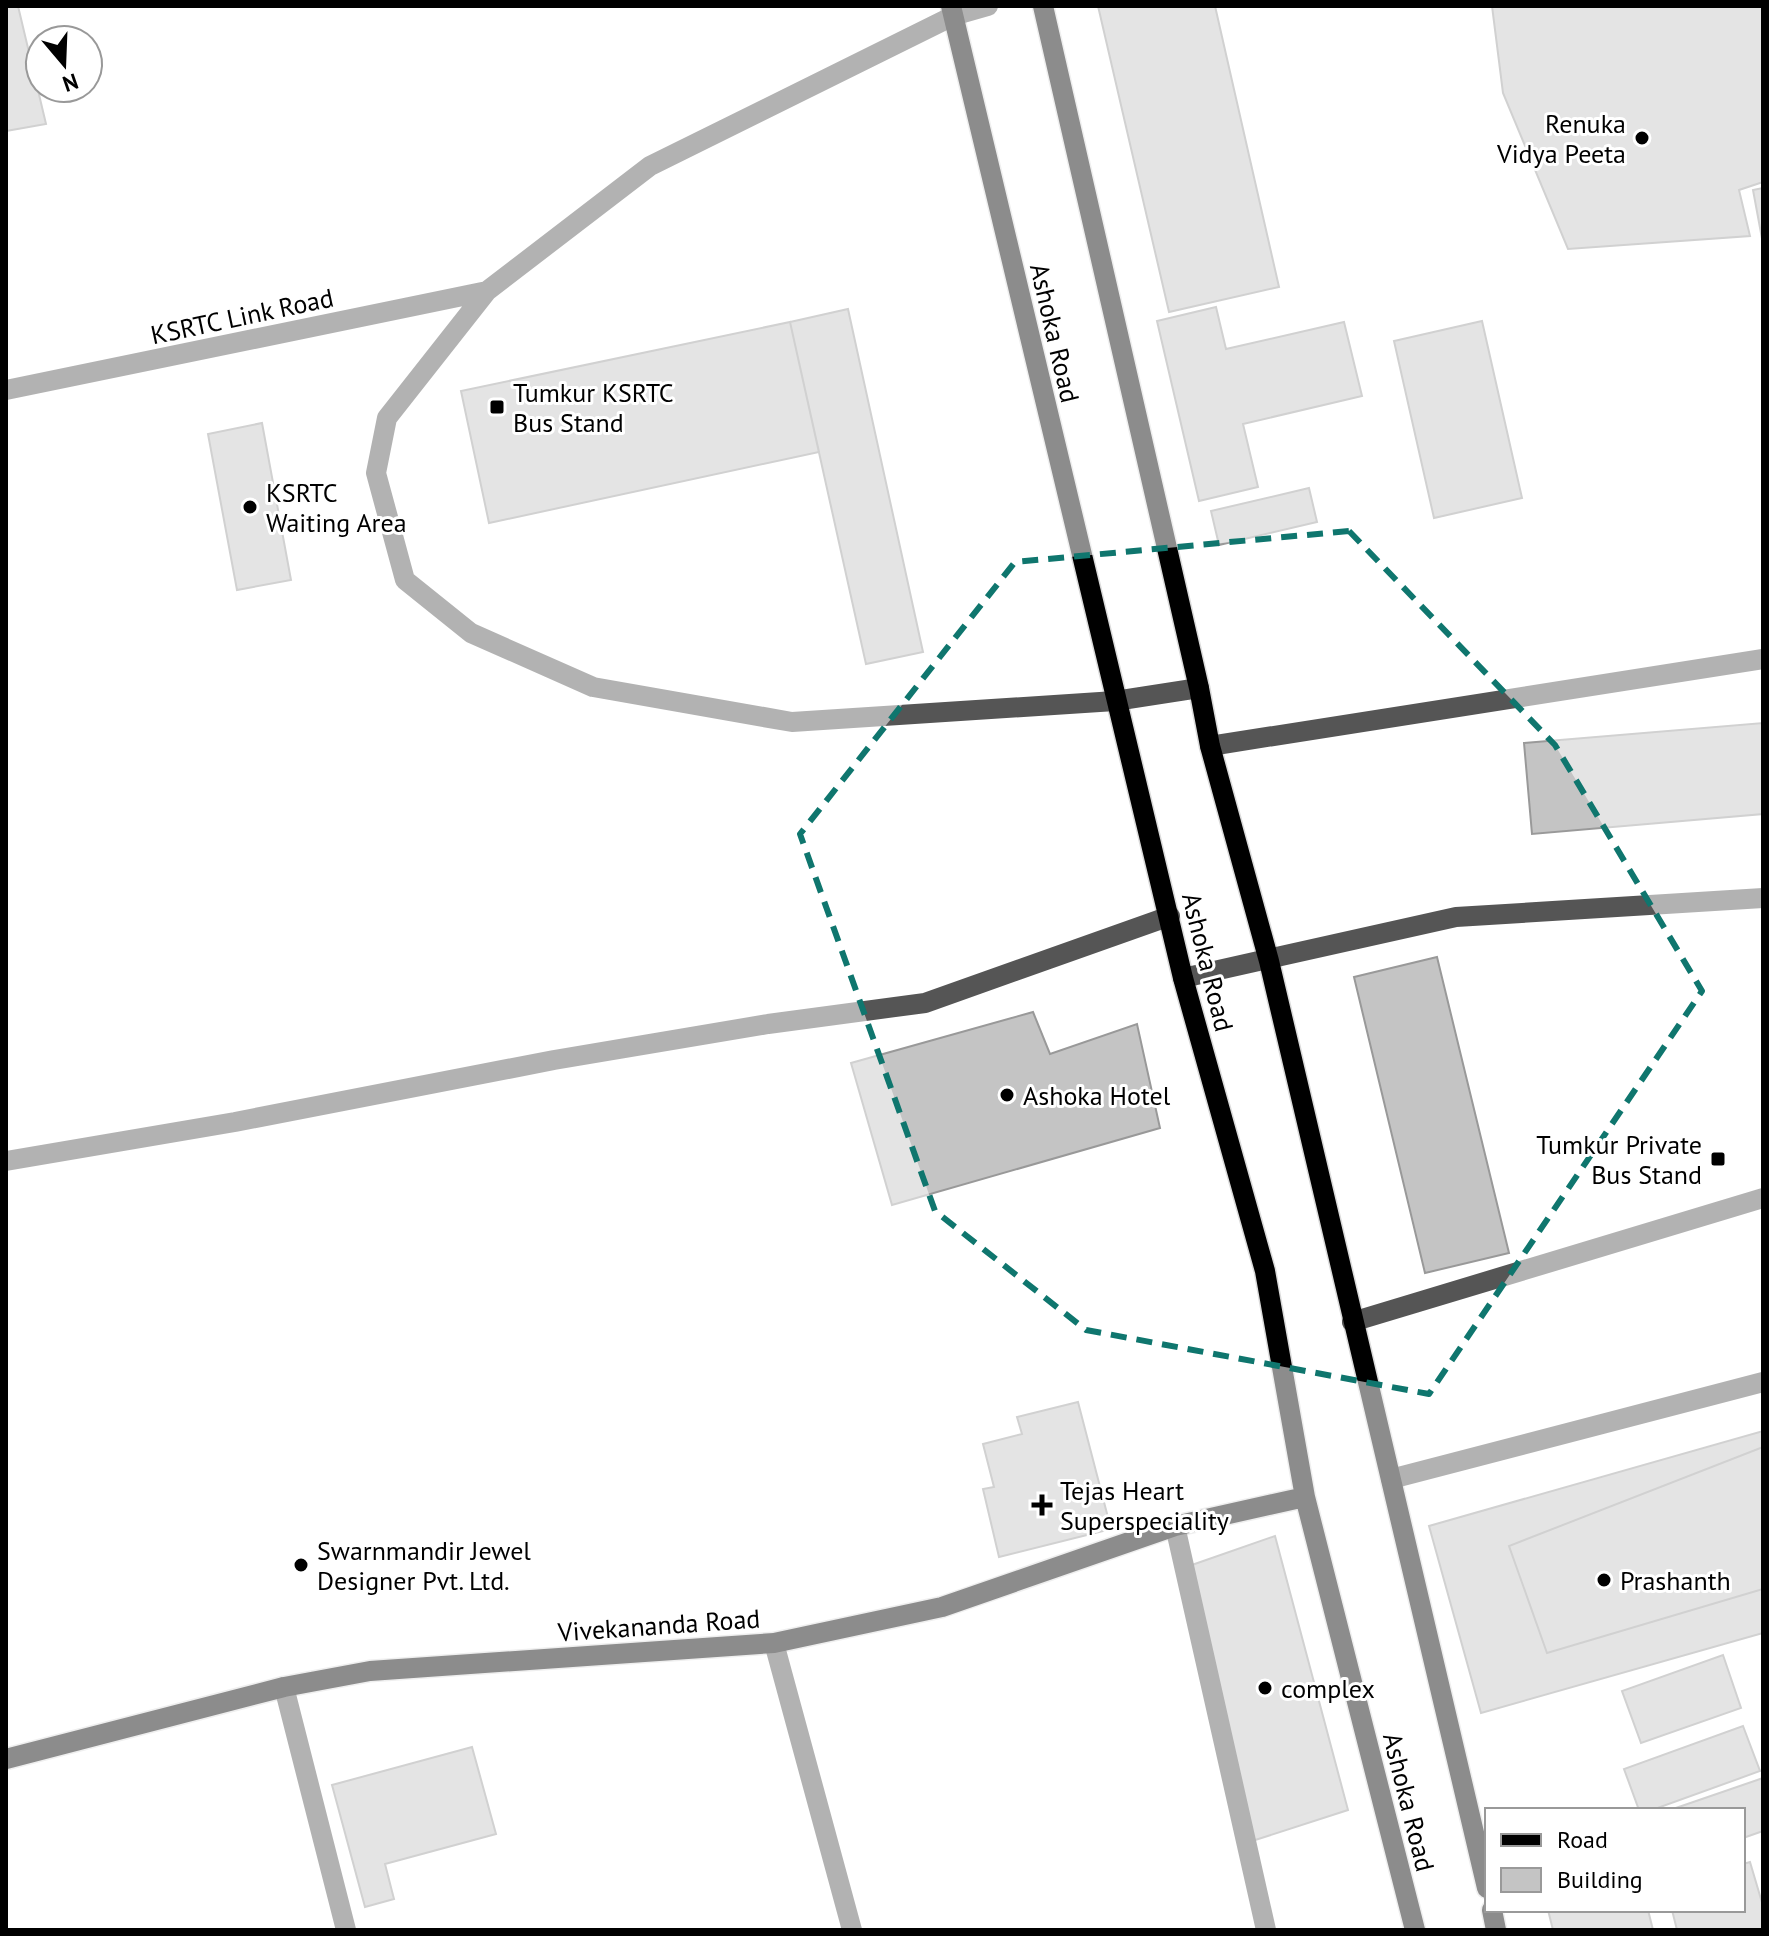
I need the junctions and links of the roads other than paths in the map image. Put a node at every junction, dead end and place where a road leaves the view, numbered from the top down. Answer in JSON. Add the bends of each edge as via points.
{"nodes":[{"id":1,"x":988,"y":6,"type":"edge"},
{"id":2,"x":1043,"y":6,"type":"edge"},
{"id":3,"x":952,"y":11,"type":"edge"},
{"id":4,"x":487,"y":291,"type":"junction"},
{"id":5,"x":6,"y":390,"type":"edge"},
{"id":6,"x":1763,"y":659,"type":"edge"},
{"id":7,"x":1199,"y":688,"type":"junction"},
{"id":8,"x":1115,"y":701,"type":"junction"},
{"id":9,"x":1210,"y":746,"type":"junction"},
{"id":10,"x":1763,"y":898,"type":"edge"},
{"id":11,"x":1170,"y":916,"type":"junction"},
{"id":12,"x":1269,"y":961,"type":"junction"},
{"id":13,"x":1183,"y":978,"type":"junction"},
{"id":14,"x":6,"y":1161,"type":"edge"},
{"id":15,"x":1763,"y":1198,"type":"edge"},
{"id":16,"x":1352,"y":1322,"type":"junction"},
{"id":17,"x":1763,"y":1382,"type":"edge"},
{"id":18,"x":1391,"y":1479,"type":"junction"},
{"id":19,"x":1305,"y":1497,"type":"junction"},
{"id":20,"x":1175,"y":1526,"type":"junction"},
{"id":21,"x":774,"y":1643,"type":"junction"},
{"id":22,"x":284,"y":1687,"type":"junction"},
{"id":23,"x":6,"y":1759,"type":"edge"},
{"id":24,"x":1485,"y":1879,"type":"edge"},
{"id":25,"x":346,"y":1930,"type":"edge"},
{"id":26,"x":852,"y":1930,"type":"edge"},
{"id":27,"x":1266,"y":1930,"type":"edge"},
{"id":28,"x":1415,"y":1930,"type":"edge"}],
"edges":[{"from":1,"to":3,"type":"street"},
{"from":2,"to":7,"type":"main road"},
{"from":3,"to":4,"type":"street","via":[[650,166]]},
{"from":3,"to":8,"type":"main road","name":"Ashoka Road"},
{"from":4,"to":5,"type":"street","name":"KSRTC Link Road"},
{"from":4,"to":8,"type":"street","via":[[387,418],[376,473],[405,580],[471,633],[593,687],[792,722]]},
{"from":6,"to":9,"type":"street"},
{"from":7,"to":8,"type":"street"},
{"from":7,"to":9,"type":"main road"},
{"from":8,"to":11,"type":"main road","name":"Ashoka Road"},
{"from":9,"to":12,"type":"main road"},
{"from":10,"to":12,"type":"street","via":[[1456,917]]},
{"from":11,"to":13,"type":"main road","name":"Ashoka Road"},
{"from":11,"to":14,"type":"street","via":[[925,1003],[554,1060]]},
{"from":12,"to":13,"type":"street"},
{"from":12,"to":16,"type":"main road"},
{"from":13,"to":19,"type":"main road","name":"Ashoka Road","via":[[1265,1271]]},
{"from":15,"to":16,"type":"street"},
{"from":16,"to":18,"type":"main road"},
{"from":17,"to":18,"type":"street"},
{"from":18,"to":24,"type":"main road"},
{"from":19,"to":20,"type":"main road","name":"Vivekananda Road"},
{"from":19,"to":28,"type":"main road","name":"Ashoka Road"},
{"from":20,"to":21,"type":"main road","name":"Vivekananda Road","via":[[942,1607]]},
{"from":20,"to":27,"type":"street"},
{"from":21,"to":22,"type":"main road","name":"Vivekananda Road","via":[[370,1671]]},
{"from":21,"to":26,"type":"street"},
{"from":22,"to":23,"type":"main road","name":"Vivekananda Road"},
{"from":22,"to":25,"type":"street"}]}
